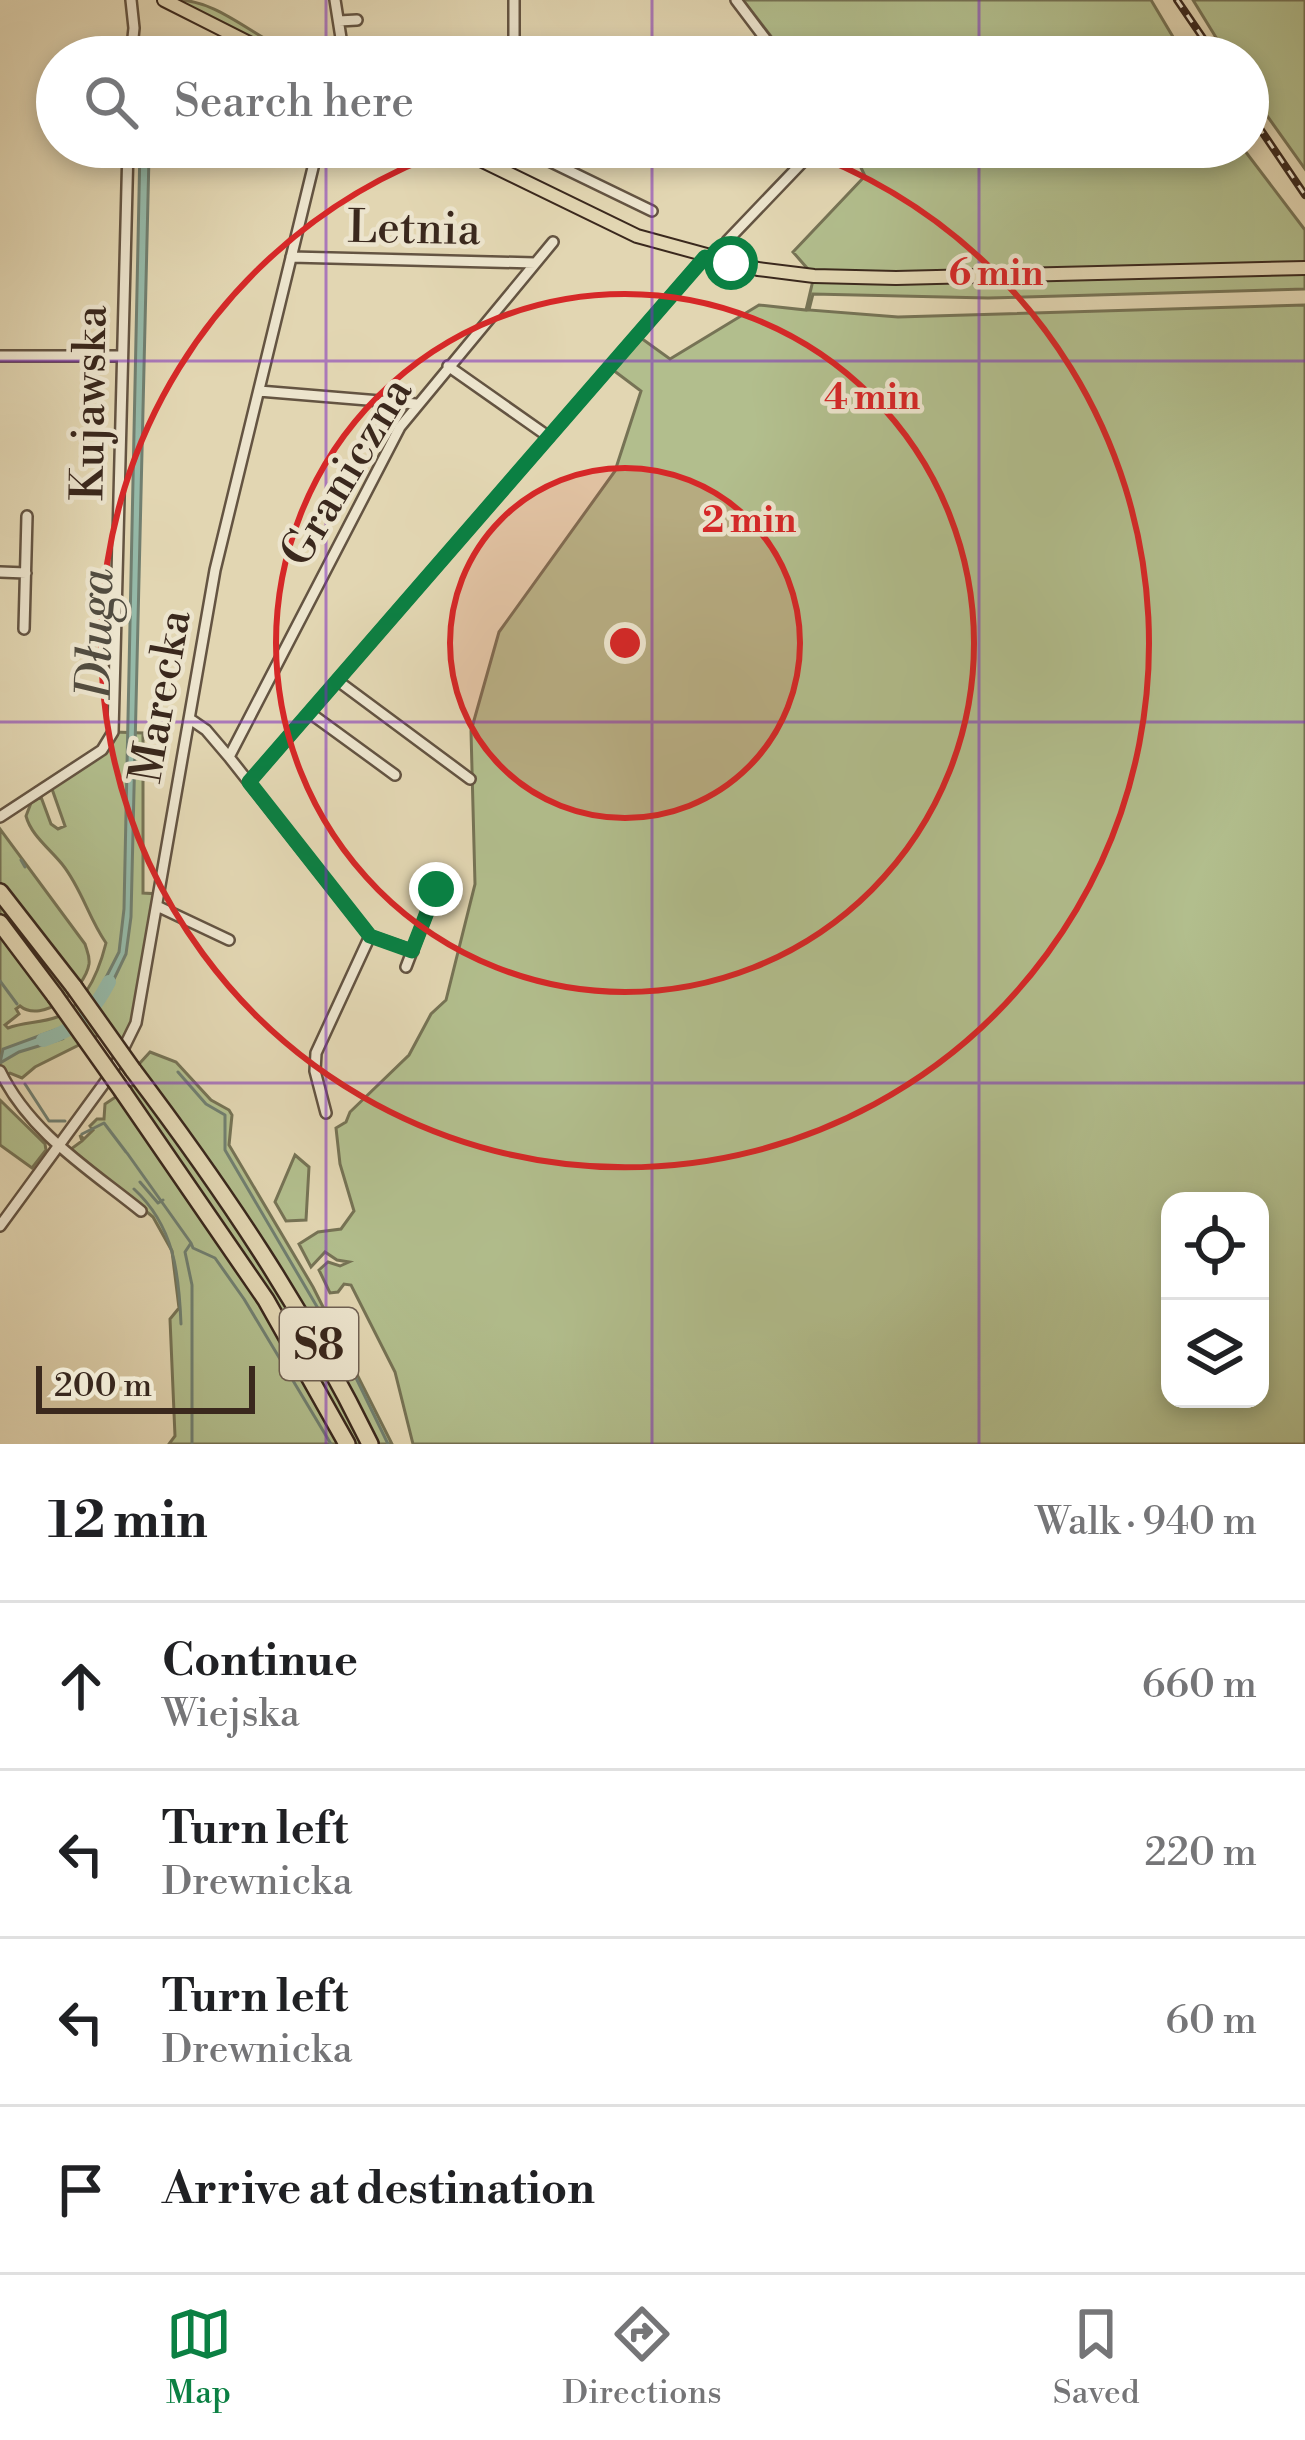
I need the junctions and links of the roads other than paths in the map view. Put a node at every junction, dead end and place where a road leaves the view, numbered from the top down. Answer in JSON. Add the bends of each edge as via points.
{"nodes":[{"id":1,"x":131,"y":0,"type":"edge"},
{"id":2,"x":335,"y":0,"type":"edge"},
{"id":3,"x":514,"y":0,"type":"edge"},
{"id":4,"x":736,"y":0,"type":"edge"},
{"id":5,"x":167,"y":2,"type":"edge"},
{"id":6,"x":357,"y":20,"type":"dead end"},
{"id":7,"x":339,"y":25,"type":"junction"},
{"id":8,"x":133,"y":36,"type":"edge"},
{"id":9,"x":235,"y":36,"type":"edge"},
{"id":10,"x":339,"y":36,"type":"edge"},
{"id":11,"x":514,"y":36,"type":"edge"},
{"id":12,"x":763,"y":36,"type":"edge"},
{"id":13,"x":127,"y":168,"type":"edge"},
{"id":14,"x":312,"y":168,"type":"edge"},
{"id":15,"x":495,"y":168,"type":"edge"},
{"id":16,"x":558,"y":168,"type":"edge"},
{"id":17,"x":797,"y":168,"type":"edge"},
{"id":18,"x":564,"y":171,"type":"junction"},
{"id":19,"x":552,"y":197,"type":"junction"},
{"id":20,"x":652,"y":212,"type":"dead end"},
{"id":21,"x":727,"y":241,"type":"dead end"},
{"id":22,"x":553,"y":242,"type":"dead end"},
{"id":23,"x":291,"y":257,"type":"junction"},
{"id":24,"x":705,"y":257,"type":"junction"},
{"id":25,"x":535,"y":263,"type":"junction"},
{"id":26,"x":1305,"y":268,"type":"edge"},
{"id":27,"x":0,"y":356,"type":"edge"},
{"id":28,"x":122,"y":356,"type":"junction"},
{"id":29,"x":448,"y":366,"type":"junction"},
{"id":30,"x":259,"y":391,"type":"junction"},
{"id":31,"x":416,"y":404,"type":"junction"},
{"id":32,"x":549,"y":436,"type":"junction"},
{"id":33,"x":27,"y":516,"type":"dead end"},
{"id":34,"x":0,"y":572,"type":"edge"},
{"id":35,"x":26,"y":573,"type":"junction"},
{"id":36,"x":25,"y":629,"type":"dead end"},
{"id":37,"x":338,"y":681,"type":"junction"},
{"id":38,"x":310,"y":712,"type":"junction"},
{"id":39,"x":190,"y":719,"type":"junction"},
{"id":40,"x":229,"y":757,"type":"junction"},
{"id":41,"x":395,"y":776,"type":"dead end"},
{"id":42,"x":470,"y":779,"type":"dead end"},
{"id":43,"x":249,"y":782,"type":"junction"},
{"id":44,"x":0,"y":814,"type":"edge"},
{"id":45,"x":436,"y":889,"type":"dead end"},
{"id":46,"x":0,"y":892,"type":"edge"},
{"id":47,"x":157,"y":906,"type":"junction"},
{"id":48,"x":0,"y":923,"type":"edge"},
{"id":49,"x":370,"y":936,"type":"junction"},
{"id":50,"x":229,"y":940,"type":"dead end"},
{"id":51,"x":412,"y":951,"type":"junction"},
{"id":52,"x":406,"y":967,"type":"dead end"},
{"id":53,"x":1,"y":1073,"type":"edge"},
{"id":54,"x":326,"y":1113,"type":"dead end"},
{"id":55,"x":58,"y":1146,"type":"junction"},
{"id":56,"x":141,"y":1211,"type":"dead end"},
{"id":57,"x":1,"y":1224,"type":"edge"},
{"id":58,"x":347,"y":1444,"type":"edge"},
{"id":59,"x":370,"y":1444,"type":"edge"}],
"edges":[{"from":1,"to":8,"type":"street"},
{"from":2,"to":7,"type":"street"},
{"from":3,"to":11,"type":"street"},
{"from":4,"to":12,"type":"street"},
{"from":5,"to":9,"type":"main road"},
{"from":6,"to":7,"type":"street"},
{"from":7,"to":10,"type":"street"},
{"from":13,"to":28,"type":"street","name":"Kujawska"},
{"from":14,"to":23,"type":"street","name":"Marecka"},
{"from":15,"to":19,"type":"main road"},
{"from":16,"to":18,"type":"street"},
{"from":17,"to":21,"type":"street"},
{"from":18,"to":19,"type":"street"},
{"from":18,"to":20,"type":"street"},
{"from":19,"to":24,"type":"main road"},
{"from":22,"to":25,"type":"street","name":"Graniczna"},
{"from":23,"to":25,"type":"street","name":"Letnia"},
{"from":23,"to":30,"type":"street","name":"Marecka"},
{"from":24,"to":26,"type":"main road","via":[[846,277]]},
{"from":24,"to":32,"type":"street"},
{"from":25,"to":29,"type":"street","name":"Graniczna"},
{"from":27,"to":28,"type":"street"},
{"from":28,"to":44,"type":"street","name":"Kujawska","via":[[113,732],[102,751]]},
{"from":29,"to":31,"type":"street","name":"Graniczna"},
{"from":29,"to":32,"type":"street"},
{"from":30,"to":31,"type":"street"},
{"from":30,"to":39,"type":"street","name":"Marecka","via":[[215,571]]},
{"from":31,"to":40,"type":"street","name":"Graniczna","via":[[371,476]]},
{"from":32,"to":37,"type":"street"},
{"from":33,"to":35,"type":"street"},
{"from":34,"to":35,"type":"street"},
{"from":35,"to":36,"type":"street"},
{"from":37,"to":38,"type":"street"},
{"from":37,"to":42,"type":"street"},
{"from":38,"to":41,"type":"street"},
{"from":38,"to":43,"type":"street"},
{"from":39,"to":40,"type":"street"},
{"from":39,"to":47,"type":"street","name":"Marecka"},
{"from":40,"to":43,"type":"street"},
{"from":43,"to":49,"type":"street"},
{"from":45,"to":51,"type":"street"},
{"from":46,"to":59,"type":"highway","number":"S8","bridge":true,"via":[[258,1241]]},
{"from":47,"to":50,"type":"street"},
{"from":47,"to":55,"type":"street","name":"Marecka","via":[[133,1033]]},
{"from":48,"to":58,"type":"highway","number":"S8","bridge":true,"via":[[266,1300]]},
{"from":49,"to":51,"type":"street"},
{"from":49,"to":54,"type":"street","via":[[316,1052]]},
{"from":51,"to":52,"type":"street"},
{"from":53,"to":55,"type":"street","via":[[30,1120]]},
{"from":55,"to":56,"type":"street"},
{"from":55,"to":57,"type":"street","name":"Marecka"}]}
